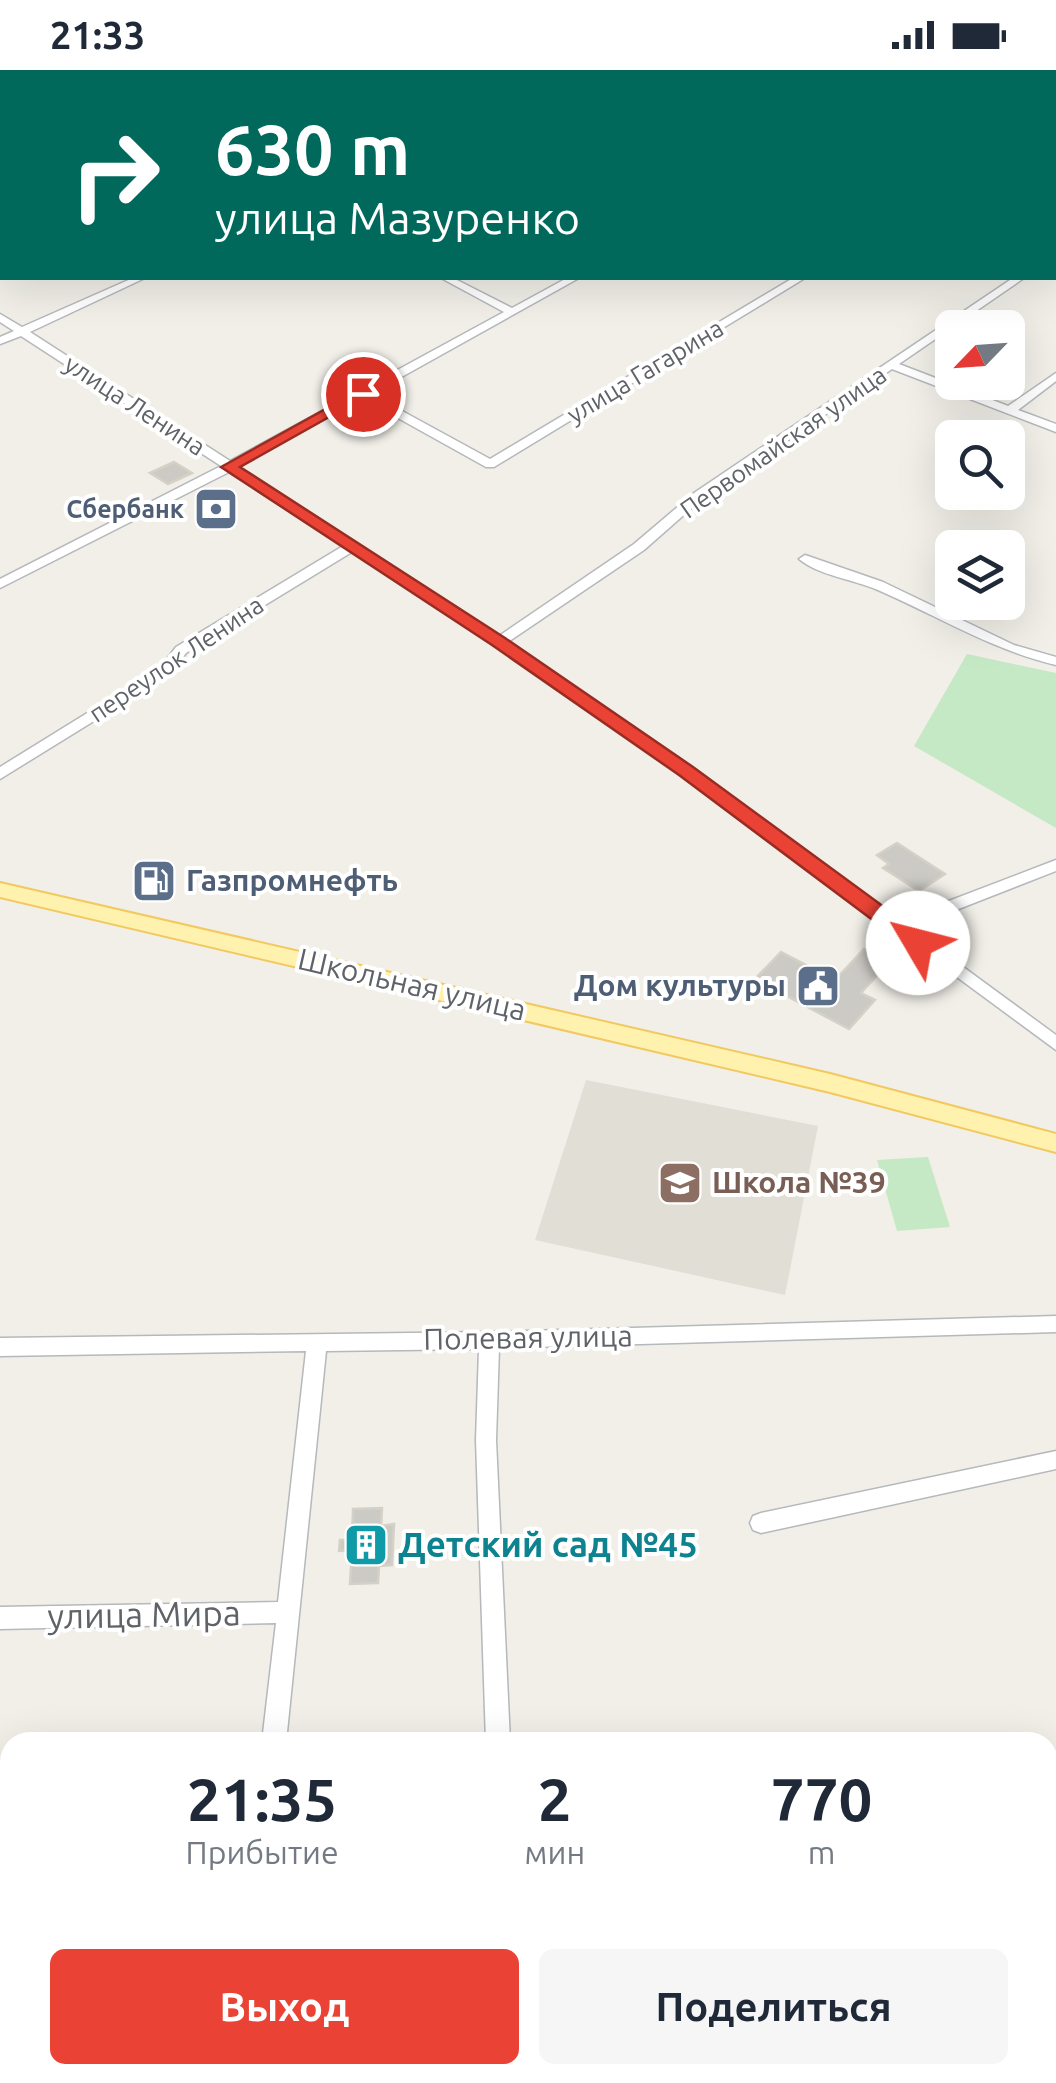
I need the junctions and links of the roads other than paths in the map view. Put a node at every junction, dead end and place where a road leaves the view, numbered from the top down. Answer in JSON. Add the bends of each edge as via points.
{"nodes":[{"id":1,"x":136,"y":280,"type":"edge"},
{"id":2,"x":450,"y":280,"type":"edge"},
{"id":3,"x":570,"y":280,"type":"edge"},
{"id":4,"x":797,"y":280,"type":"edge"},
{"id":5,"x":1016,"y":280,"type":"edge"},
{"id":6,"x":512,"y":312,"type":"junction"},
{"id":7,"x":0,"y":317,"type":"edge"},
{"id":8,"x":24,"y":332,"type":"junction"},
{"id":9,"x":0,"y":341,"type":"edge"},
{"id":10,"x":893,"y":366,"type":"junction"},
{"id":11,"x":1056,"y":376,"type":"edge"},
{"id":12,"x":363,"y":394,"type":"junction"},
{"id":13,"x":1010,"y":410,"type":"junction"},
{"id":14,"x":1056,"y":428,"type":"edge"},
{"id":15,"x":229,"y":467,"type":"junction"},
{"id":16,"x":352,"y":546,"type":"junction"},
{"id":17,"x":806,"y":559,"type":"dead end"},
{"id":18,"x":0,"y":584,"type":"edge"},
{"id":19,"x":498,"y":642,"type":"junction"},
{"id":20,"x":1056,"y":661,"type":"edge"},
{"id":21,"x":0,"y":774,"type":"edge"},
{"id":22,"x":1056,"y":865,"type":"edge"},
{"id":23,"x":0,"y":890,"type":"edge"},
{"id":24,"x":897,"y":927,"type":"junction"},
{"id":25,"x":1056,"y":1044,"type":"edge"},
{"id":26,"x":1056,"y":1143,"type":"edge"},
{"id":27,"x":1056,"y":1324,"type":"edge"},
{"id":28,"x":489,"y":1340,"type":"junction"},
{"id":29,"x":317,"y":1341,"type":"junction"},
{"id":30,"x":0,"y":1347,"type":"edge"},
{"id":31,"x":1056,"y":1460,"type":"edge"},
{"id":32,"x":761,"y":1523,"type":"dead end"},
{"id":33,"x":288,"y":1612,"type":"junction"},
{"id":34,"x":0,"y":1618,"type":"edge"},
{"id":35,"x":275,"y":1732,"type":"edge"},
{"id":36,"x":498,"y":1732,"type":"edge"}],
"edges":[{"from":1,"to":8,"type":"street"},
{"from":2,"to":6,"type":"street"},
{"from":3,"to":6,"type":"street"},
{"from":4,"to":12,"type":"street","name":"улица Гагарина","via":[[490,464]]},
{"from":5,"to":10,"type":"street","name":"Первомайская улица"},
{"from":6,"to":12,"type":"street"},
{"from":7,"to":8,"type":"street","name":"улица Ленина"},
{"from":8,"to":9,"type":"street"},
{"from":8,"to":15,"type":"street","name":"улица Ленина"},
{"from":10,"to":13,"type":"street"},
{"from":10,"to":19,"type":"street","name":"Первомайская улица","via":[[698,496],[639,547]]},
{"from":11,"to":13,"type":"street"},
{"from":12,"to":15,"type":"street"},
{"from":13,"to":14,"type":"street"},
{"from":15,"to":16,"type":"street","name":"улица Ленина"},
{"from":15,"to":18,"type":"street"},
{"from":16,"to":19,"type":"street","name":"улица Ленина"},
{"from":16,"to":21,"type":"street","name":"переулок Ленина","via":[[181,650],[165,671]]},
{"from":17,"to":20,"type":"street","via":[[875,584],[1016,652]]},
{"from":19,"to":24,"type":"street","name":"улица Ленина"},
{"from":22,"to":24,"type":"street"},
{"from":23,"to":26,"type":"main road","name":"Школьная улица","via":[[830,1083]]},
{"from":24,"to":25,"type":"street","name":"улица Ленина"},
{"from":27,"to":28,"type":"street","name":"Полевая улица"},
{"from":28,"to":29,"type":"street","name":"Полевая улица"},
{"from":28,"to":36,"type":"street","via":[[486,1440]]},
{"from":29,"to":30,"type":"street","name":"Полевая улица"},
{"from":29,"to":33,"type":"street"},
{"from":31,"to":32,"type":"street"},
{"from":33,"to":34,"type":"street","name":"улица Мира"},
{"from":33,"to":35,"type":"street"}]}
